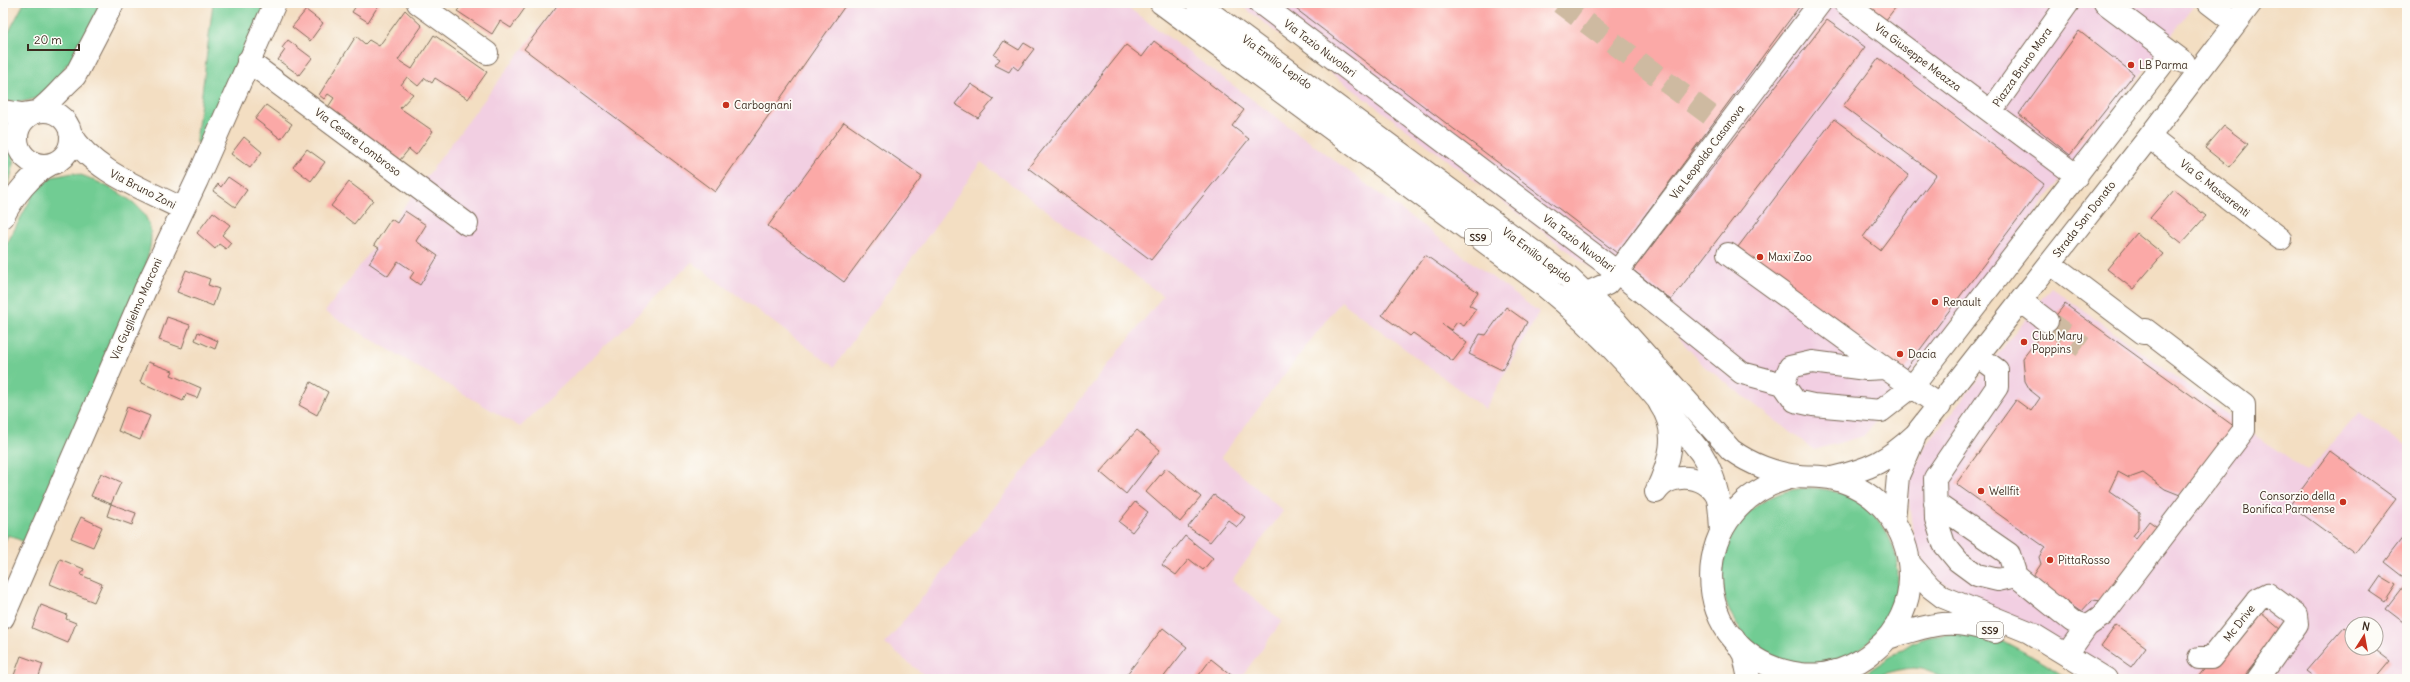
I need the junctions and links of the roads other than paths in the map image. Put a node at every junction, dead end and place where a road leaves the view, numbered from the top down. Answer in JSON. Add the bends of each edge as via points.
{"nodes":[{"id":1,"x":113,"y":3,"type":"edge"},
{"id":2,"x":274,"y":3,"type":"edge"},
{"id":3,"x":418,"y":3,"type":"edge"},
{"id":4,"x":1197,"y":3,"type":"edge"},
{"id":5,"x":1260,"y":3,"type":"edge"},
{"id":6,"x":1820,"y":3,"type":"edge"},
{"id":7,"x":1845,"y":3,"type":"edge"},
{"id":8,"x":2068,"y":3,"type":"edge"},
{"id":9,"x":2105,"y":3,"type":"edge"},
{"id":10,"x":2209,"y":3,"type":"edge"},
{"id":11,"x":2251,"y":3,"type":"edge"},
{"id":12,"x":1155,"y":8,"type":"edge"},
{"id":13,"x":2235,"y":23,"type":"junction"},
{"id":14,"x":487,"y":53,"type":"dead end"},
{"id":15,"x":248,"y":61,"type":"junction"},
{"id":16,"x":76,"y":74,"type":"junction"},
{"id":17,"x":3,"y":110,"type":"edge"},
{"id":18,"x":1991,"y":111,"type":"junction"},
{"id":19,"x":36,"y":112,"type":"junction"},
{"id":20,"x":3,"y":123,"type":"edge"},
{"id":21,"x":69,"y":129,"type":"junction"},
{"id":22,"x":2149,"y":137,"type":"junction"},
{"id":23,"x":18,"y":145,"type":"junction"},
{"id":24,"x":52,"y":164,"type":"junction"},
{"id":25,"x":104,"y":169,"type":"junction"},
{"id":26,"x":2077,"y":176,"type":"junction"},
{"id":27,"x":7,"y":209,"type":"edge"},
{"id":28,"x":183,"y":209,"type":"junction"},
{"id":29,"x":467,"y":224,"type":"dead end"},
{"id":30,"x":2281,"y":239,"type":"dead end"},
{"id":31,"x":1728,"y":254,"type":"dead end"},
{"id":32,"x":2050,"y":263,"type":"junction"},
{"id":33,"x":1617,"y":272,"type":"junction"},
{"id":34,"x":1586,"y":293,"type":"junction"},
{"id":35,"x":2021,"y":301,"type":"junction"},
{"id":36,"x":2047,"y":321,"type":"tunnel mouth"},
{"id":37,"x":1978,"y":356,"type":"junction"},
{"id":38,"x":1885,"y":368,"type":"junction"},
{"id":39,"x":1783,"y":384,"type":"junction"},
{"id":40,"x":1913,"y":386,"type":"junction"},
{"id":41,"x":1656,"y":400,"type":"junction"},
{"id":42,"x":1940,"y":406,"type":"junction"},
{"id":43,"x":1916,"y":434,"type":"junction"},
{"id":44,"x":1800,"y":476,"type":"junction"},
{"id":45,"x":1832,"y":478,"type":"junction"},
{"id":46,"x":1719,"y":502,"type":"junction"},
{"id":47,"x":1935,"y":503,"type":"junction"},
{"id":48,"x":1894,"y":521,"type":"junction"},
{"id":49,"x":1721,"y":532,"type":"junction"},
{"id":50,"x":1910,"y":564,"type":"junction"},
{"id":51,"x":2016,"y":576,"type":"junction"},
{"id":52,"x":3,"y":618,"type":"edge"},
{"id":53,"x":2087,"y":626,"type":"junction"},
{"id":54,"x":1734,"y":638,"type":"junction"},
{"id":55,"x":1888,"y":638,"type":"junction"},
{"id":56,"x":2067,"y":654,"type":"junction"},
{"id":57,"x":2199,"y":658,"type":"dead end"},
{"id":58,"x":1835,"y":671,"type":"junction"},
{"id":59,"x":1750,"y":679,"type":"edge"},
{"id":60,"x":1814,"y":679,"type":"edge"},
{"id":61,"x":2083,"y":679,"type":"edge"},
{"id":62,"x":2106,"y":679,"type":"edge"},
{"id":63,"x":2258,"y":679,"type":"edge"}],
"edges":[{"from":1,"to":16,"type":"main road"},
{"from":2,"to":15,"type":"main road","name":"Via Guglielmo Marconi"},
{"from":3,"to":14,"type":"main road"},
{"from":4,"to":34,"type":"main road","name":"Via Emilio Lepido","number":"SS9","via":[[1547,261]]},
{"from":5,"to":33,"type":"main road","name":"Via Tazio Nuvolari"},
{"from":6,"to":33,"type":"main road","name":"Via Leopoldo Casanova"},
{"from":7,"to":18,"type":"main road","name":"Via Giuseppe Meazza"},
{"from":8,"to":18,"type":"main road","name":"Piazza Bruno Mora"},
{"from":9,"to":26,"type":"main road","via":[[2174,62]]},
{"from":10,"to":13,"type":"main road"},
{"from":11,"to":13,"type":"main road","name":"Strada San Donato"},
{"from":12,"to":41,"type":"main road","name":"Via Emilio Lepido","number":"SS9","via":[[1549,289],[1595,331]]},
{"from":13,"to":22,"type":"main road","name":"Strada San Donato"},
{"from":15,"to":28,"type":"main road","name":"Via Guglielmo Marconi"},
{"from":15,"to":29,"type":"main road","name":"Via Cesare Lombroso"},
{"from":16,"to":19,"type":"main road","via":[[57,96]]},
{"from":16,"to":21,"type":"main road","via":[[76,85],[68,112]]},
{"from":17,"to":19,"type":"main road","via":[[18,114]]},
{"from":18,"to":26,"type":"main road","name":"Via Giuseppe Meazza"},
{"from":19,"to":21,"type":"main road","via":[[57,114]]},
{"from":19,"to":23,"type":"main road","via":[[22,122],[17,131]]},
{"from":20,"to":23,"type":"main road"},
{"from":21,"to":24,"type":"main road","via":[[69,148],[62,158]]},
{"from":21,"to":25,"type":"main road","name":"Via Bruno Zoni","via":[[82,149]]},
{"from":22,"to":30,"type":"main road","name":"Via G. Massarenti"},
{"from":22,"to":32,"type":"main road","name":"Strada San Donato"},
{"from":23,"to":24,"type":"main road","via":[[24,156],[32,162]]},
{"from":23,"to":27,"type":"main road","via":[[20,166]]},
{"from":24,"to":25,"type":"main road","name":"Via Bruno Zoni","via":[[67,162]]},
{"from":24,"to":27,"type":"main road","via":[[33,176]]},
{"from":25,"to":28,"type":"main road","name":"Via Bruno Zoni"},
{"from":26,"to":40,"type":"main road"},
{"from":28,"to":52,"type":"main road","name":"Via Guglielmo Marconi","via":[[145,290]]},
{"from":31,"to":38,"type":"main road"},
{"from":32,"to":35,"type":"main road","name":"Strada San Donato"},
{"from":32,"to":53,"type":"main road","via":[[2244,406],[2244,430],[2103,616]]},
{"from":33,"to":34,"type":"main road","name":"Via Leopoldo Casanova","via":[[1607,284]]},
{"from":33,"to":39,"type":"main road","name":"Via Tazio Nuvolari","via":[[1742,373]]},
{"from":34,"to":44,"type":"main road","name":"Via Emilio Lepido","number":"SS9","via":[[1618,324],[1731,450],[1760,466]]},
{"from":35,"to":36,"type":"main road"},
{"from":35,"to":37,"type":"main road","name":"Strada San Donato"},
{"from":37,"to":42,"type":"main road","name":"Strada San Donato"},
{"from":37,"to":47,"type":"main road","via":[[1997,370],[1997,387],[1935,478]]},
{"from":38,"to":39,"type":"main road","via":[[1866,369],[1812,362],[1790,367]]},
{"from":38,"to":40,"type":"main road"},
{"from":39,"to":40,"type":"main road","via":[[1795,401],[1881,411]]},
{"from":40,"to":42,"type":"main road"},
{"from":41,"to":46,"type":"main road","name":"Via Emilio Lepido","number":"SS9","via":[[1708,463]]},
{"from":41,"to":46,"type":"main road","name":"Via Emilio Lepido","via":[[1667,418],[1671,444],[1656,492],[1671,479],[1689,478],[1710,487]]},
{"from":42,"to":43,"type":"main road","name":"Strada San Donato"},
{"from":43,"to":45,"type":"main road","name":"Strada San Donato","via":[[1879,464]]},
{"from":43,"to":48,"type":"main road","name":"Strada San Donato","via":[[1898,476]]},
{"from":44,"to":45,"type":"main road","number":"SS9"},
{"from":44,"to":49,"type":"main road","number":"SS9","via":[[1771,484],[1758,491],[1735,509]]},
{"from":45,"to":48,"type":"main road","number":"SS9","via":[[1861,489],[1874,498]]},
{"from":46,"to":49,"type":"main road","name":"Via Emilio Lepido","number":"SS9"},
{"from":47,"to":51,"type":"main road","via":[[2009,554]]},
{"from":47,"to":51,"type":"main road","via":[[1936,519],[1944,544],[1958,561],[1977,575],[1998,580]]},
{"from":48,"to":50,"type":"main road","number":"SS9","via":[[1902,534]]},
{"from":49,"to":54,"type":"main road","number":"SS9","via":[[1712,562],[1712,592],[1722,620]]},
{"from":50,"to":55,"type":"main road","number":"SS9","via":[[1910,584],[1906,603],[1896,627]]},
{"from":50,"to":56,"type":"main road","number":"SS9","via":[[1930,587],[1943,597],[2021,628]]},
{"from":51,"to":53,"type":"main road","via":[[2072,621]]},
{"from":53,"to":56,"type":"main road"},
{"from":54,"to":58,"type":"main road","number":"SS9","via":[[1750,654],[1776,668],[1805,674]]},
{"from":54,"to":59,"type":"main road","via":[[1744,655]]},
{"from":55,"to":58,"type":"main road","number":"SS9","via":[[1869,656],[1847,668]]},
{"from":55,"to":61,"type":"main road","number":"SS9","via":[[1930,625],[1964,623],[2018,642]]},
{"from":56,"to":62,"type":"main road","number":"SS9"},
{"from":57,"to":63,"type":"main road","name":"Mc Drive","via":[[2211,658],[2258,599],[2268,594],[2296,615],[2297,624]]},
{"from":58,"to":60,"type":"main road"}]}
